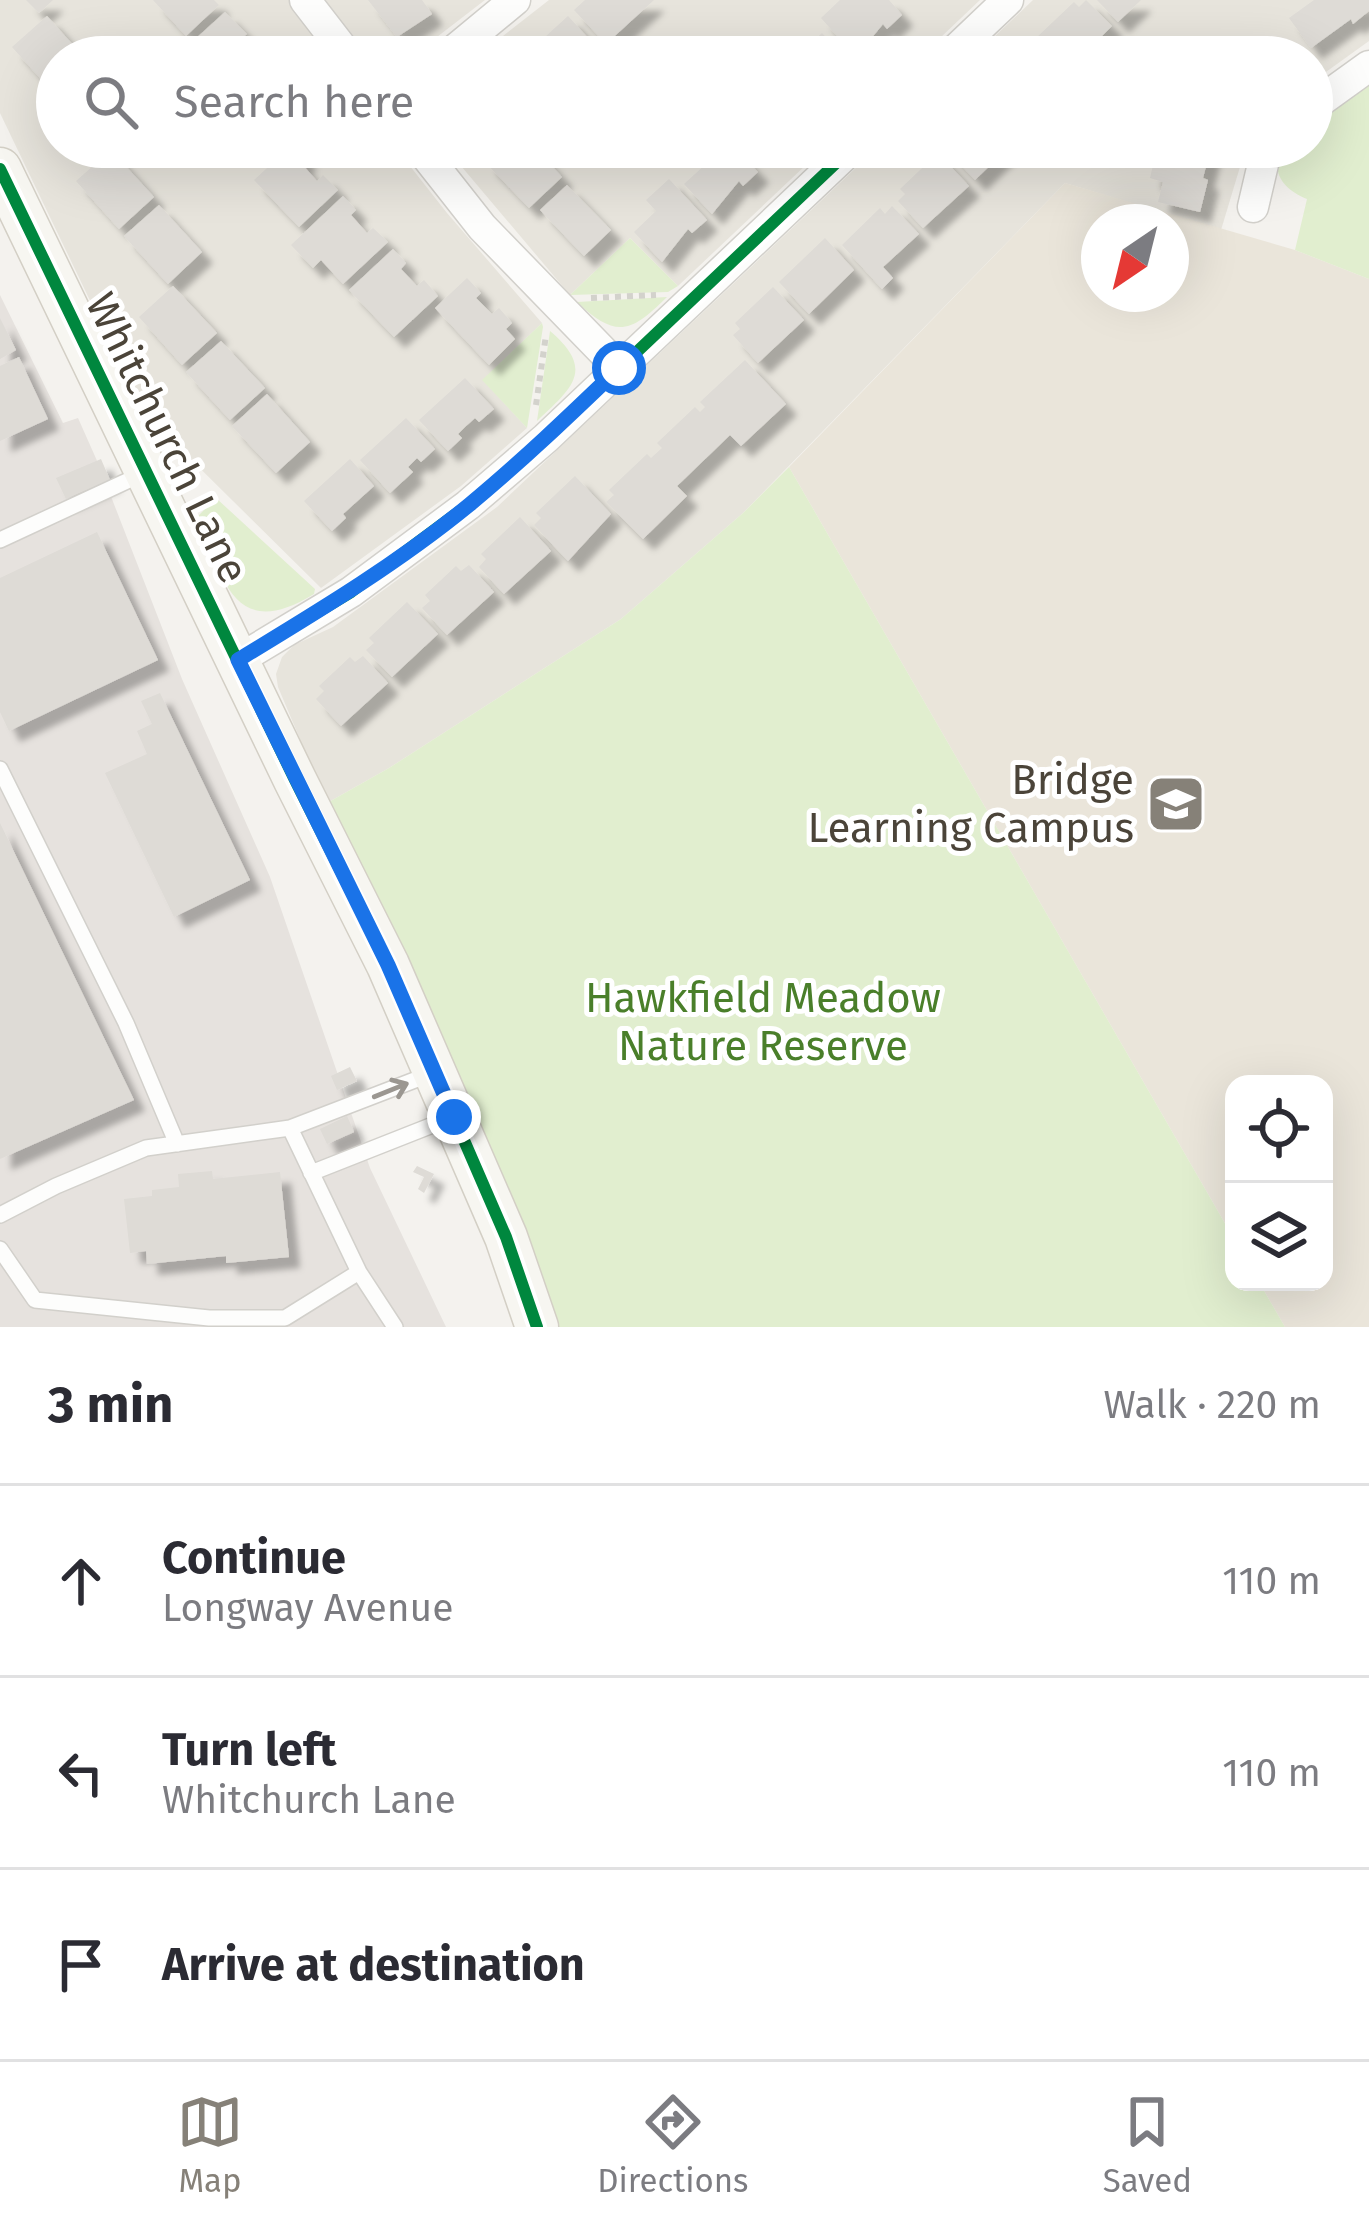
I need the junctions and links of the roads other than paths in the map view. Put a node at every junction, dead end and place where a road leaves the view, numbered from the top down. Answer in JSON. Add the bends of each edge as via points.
{"nodes":[{"id":1,"x":305,"y":0,"type":"edge"},
{"id":2,"x":515,"y":0,"type":"edge"},
{"id":3,"x":1008,"y":0,"type":"edge"},
{"id":4,"x":333,"y":36,"type":"edge"},
{"id":5,"x":471,"y":36,"type":"edge"},
{"id":6,"x":970,"y":36,"type":"edge"},
{"id":7,"x":1369,"y":66,"type":"edge"},
{"id":8,"x":1333,"y":92,"type":"edge"},
{"id":9,"x":436,"y":168,"type":"edge"},
{"id":10,"x":831,"y":168,"type":"edge"},
{"id":11,"x":1263,"y":168,"type":"edge"},
{"id":12,"x":0,"y":169,"type":"edge"},
{"id":13,"x":1253,"y":207,"type":"dead end"},
{"id":14,"x":619,"y":368,"type":"junction"},
{"id":15,"x":145,"y":473,"type":"junction"},
{"id":16,"x":0,"y":540,"type":"edge"},
{"id":17,"x":238,"y":660,"type":"junction"},
{"id":18,"x":0,"y":769,"type":"edge"},
{"id":19,"x":434,"y":1073,"type":"junction"},
{"id":20,"x":454,"y":1117,"type":"junction"},
{"id":21,"x":290,"y":1128,"type":"junction"},
{"id":22,"x":177,"y":1144,"type":"junction"},
{"id":23,"x":311,"y":1173,"type":"junction"},
{"id":24,"x":0,"y":1215,"type":"edge"},
{"id":25,"x":0,"y":1249,"type":"edge"},
{"id":26,"x":359,"y":1272,"type":"junction"},
{"id":27,"x":395,"y":1327,"type":"edge"},
{"id":28,"x":537,"y":1327,"type":"edge"}],
"edges":[{"from":1,"to":4,"type":"street"},
{"from":2,"to":5,"type":"street"},
{"from":3,"to":6,"type":"street"},
{"from":7,"to":8,"type":"street"},
{"from":9,"to":14,"type":"street"},
{"from":10,"to":14,"type":"street"},
{"from":11,"to":13,"type":"street"},
{"from":12,"to":15,"type":"street","name":"Whitchurch Lane"},
{"from":14,"to":17,"type":"street","via":[[428,537]]},
{"from":15,"to":16,"type":"lane"},
{"from":15,"to":17,"type":"street","name":"Whitchurch Lane"},
{"from":17,"to":19,"type":"street","name":"Whitchurch Lane"},
{"from":18,"to":22,"type":"lane"},
{"from":19,"to":20,"type":"street","name":"Whitchurch Lane"},
{"from":21,"to":19,"type":"lane","one_way":true},
{"from":20,"to":23,"type":"lane"},
{"from":20,"to":28,"type":"street","name":"Whitchurch Lane"},
{"from":21,"to":22,"type":"lane"},
{"from":21,"to":23,"type":"lane"},
{"from":22,"to":24,"type":"lane","via":[[146,1148]]},
{"from":23,"to":26,"type":"lane"},
{"from":25,"to":26,"type":"lane","via":[[34,1300],[209,1318],[285,1318]]},
{"from":26,"to":27,"type":"lane"}]}
